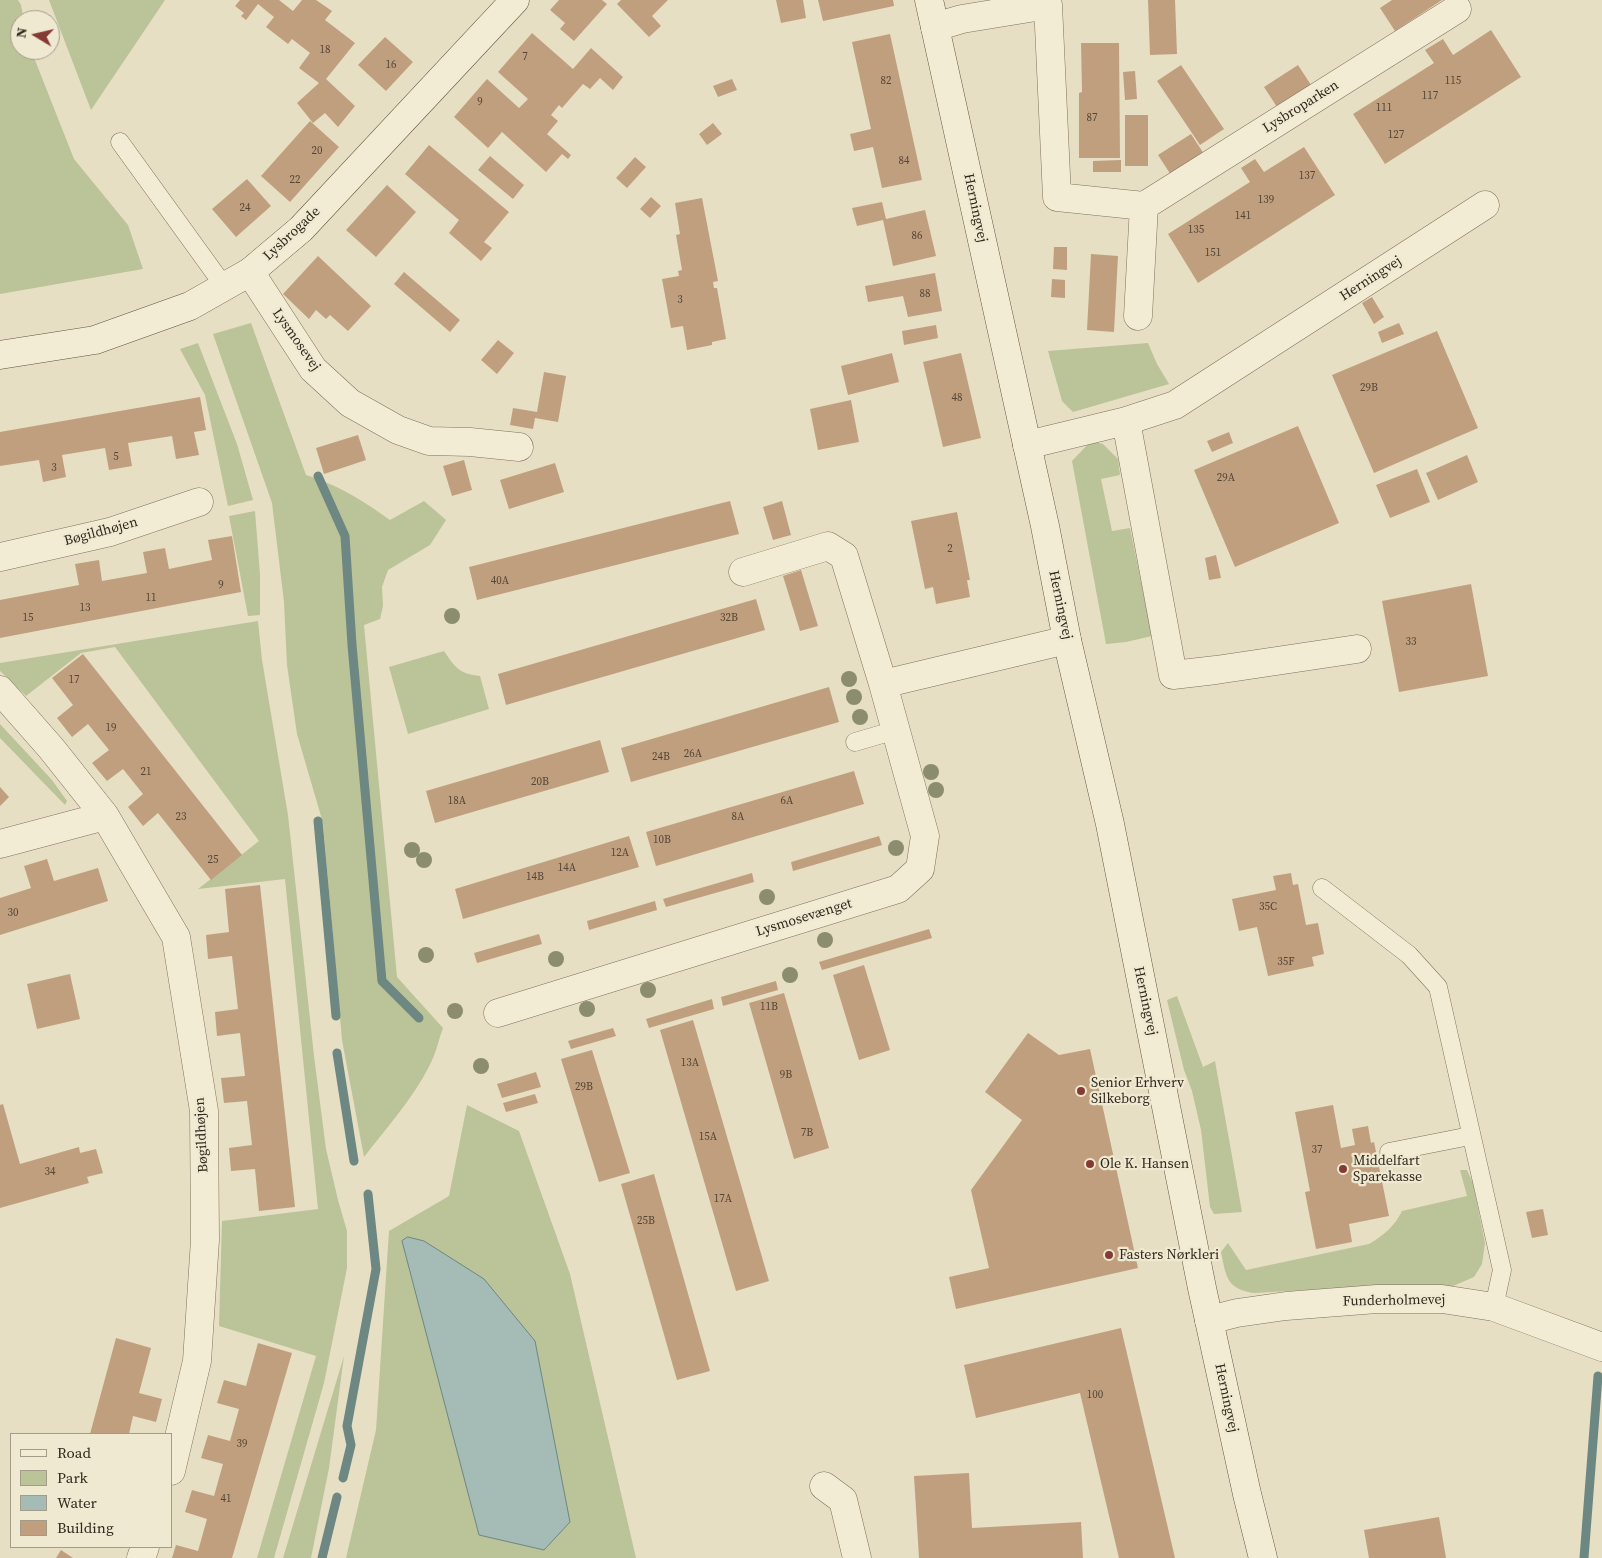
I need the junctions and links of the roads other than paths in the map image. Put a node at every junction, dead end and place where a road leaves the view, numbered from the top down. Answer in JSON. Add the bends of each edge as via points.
{"nodes":[{"id":1,"x":515,"y":0,"type":"edge"},
{"id":2,"x":929,"y":0,"type":"edge"},
{"id":3,"x":1042,"y":3,"type":"edge"},
{"id":4,"x":1457,"y":9,"type":"dead end"},
{"id":5,"x":936,"y":27,"type":"junction"},
{"id":6,"x":120,"y":142,"type":"dead end"},
{"id":7,"x":1484,"y":205,"type":"dead end"},
{"id":8,"x":1144,"y":206,"type":"junction"},
{"id":9,"x":250,"y":272,"type":"junction"},
{"id":10,"x":224,"y":286,"type":"junction"},
{"id":11,"x":1138,"y":316,"type":"dead end"},
{"id":12,"x":0,"y":355,"type":"edge"},
{"id":13,"x":1126,"y":421,"type":"junction"},
{"id":14,"x":1027,"y":445,"type":"junction"},
{"id":15,"x":519,"y":447,"type":"dead end"},
{"id":16,"x":200,"y":502,"type":"dead end"},
{"id":17,"x":0,"y":556,"type":"edge"},
{"id":18,"x":743,"y":572,"type":"dead end"},
{"id":19,"x":1067,"y":640,"type":"junction"},
{"id":20,"x":1357,"y":649,"type":"dead end"},
{"id":21,"x":883,"y":684,"type":"junction"},
{"id":22,"x":0,"y":690,"type":"edge"},
{"id":23,"x":896,"y":730,"type":"junction"},
{"id":24,"x":855,"y":742,"type":"dead end"},
{"id":25,"x":105,"y":816,"type":"junction"},
{"id":26,"x":0,"y":844,"type":"edge"},
{"id":27,"x":1322,"y":888,"type":"dead end"},
{"id":28,"x":498,"y":1013,"type":"dead end"},
{"id":29,"x":1470,"y":1136,"type":"junction"},
{"id":30,"x":1389,"y":1152,"type":"dead end"},
{"id":31,"x":1494,"y":1307,"type":"junction"},
{"id":32,"x":1209,"y":1320,"type":"junction"},
{"id":33,"x":1602,"y":1347,"type":"edge"},
{"id":34,"x":172,"y":1467,"type":"edge"},
{"id":35,"x":824,"y":1486,"type":"dead end"},
{"id":36,"x":857,"y":1558,"type":"edge"},
{"id":37,"x":1263,"y":1558,"type":"edge"}],
"edges":[{"from":1,"to":9,"type":"street","name":"Lysbrogade","via":[[301,229]]},
{"from":2,"to":5,"type":"street","name":"Herningvej"},
{"from":3,"to":5,"type":"street"},
{"from":3,"to":8,"type":"street","via":[[1057,196]]},
{"from":4,"to":8,"type":"street","name":"Lysbroparken"},
{"from":5,"to":14,"type":"street","name":"Herningvej"},
{"from":6,"to":10,"type":"lane"},
{"from":7,"to":13,"type":"street","name":"Herningvej","via":[[1175,405]]},
{"from":8,"to":11,"type":"street"},
{"from":9,"to":10,"type":"street","name":"Lysbrogade"},
{"from":9,"to":15,"type":"street","name":"Lysmosevej","via":[[313,368],[350,403],[398,430],[429,441]]},
{"from":10,"to":12,"type":"street","name":"Lysbrogade","via":[[190,306],[95,340]]},
{"from":13,"to":14,"type":"street","name":"Herningvej"},
{"from":13,"to":20,"type":"street","via":[[1173,675]]},
{"from":14,"to":19,"type":"street","name":"Herningvej"},
{"from":16,"to":17,"type":"street","name":"Bøgildhøjen","via":[[110,532]]},
{"from":18,"to":21,"type":"street","name":"Lysmosevænget","via":[[828,546],[844,556]]},
{"from":19,"to":21,"type":"street"},
{"from":19,"to":32,"type":"street","name":"Herningvej","via":[[1110,824]]},
{"from":21,"to":23,"type":"street","name":"Lysmosevænget"},
{"from":22,"to":25,"type":"street","name":"Bøgildhøjen"},
{"from":23,"to":24,"type":"lane"},
{"from":23,"to":28,"type":"street","name":"Lysmosevænget","via":[[925,836],[920,869],[898,889]]},
{"from":25,"to":26,"type":"street"},
{"from":25,"to":34,"type":"street","name":"Bøgildhøjen","via":[[176,937],[204,1111],[205,1240],[197,1361]]},
{"from":27,"to":29,"type":"lane","via":[[1408,955],[1438,987]]},
{"from":29,"to":30,"type":"lane"},
{"from":29,"to":31,"type":"lane","via":[[1502,1270]]},
{"from":31,"to":32,"type":"street","name":"Funderholmevej","via":[[1442,1299],[1378,1299],[1286,1306]]},
{"from":31,"to":33,"type":"street","name":"Funderholmevej"},
{"from":32,"to":37,"type":"street","name":"Herningvej"},
{"from":35,"to":36,"type":"street","via":[[843,1500]]}]}
